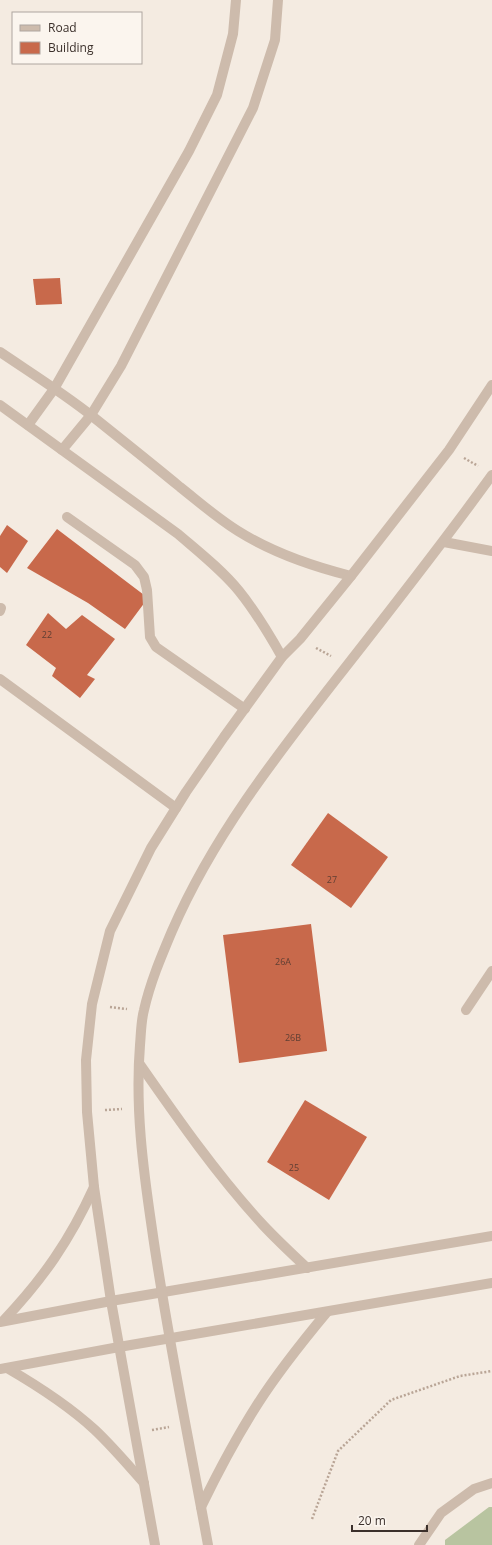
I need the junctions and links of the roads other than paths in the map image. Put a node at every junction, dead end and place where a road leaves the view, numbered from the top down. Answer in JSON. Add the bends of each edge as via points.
{"nodes":[{"id":1,"x":236,"y":0,"type":"edge"},
{"id":2,"x":278,"y":0,"type":"edge"},
{"id":3,"x":0,"y":352,"type":"edge"},
{"id":4,"x":492,"y":385,"type":"edge"},
{"id":5,"x":54,"y":388,"type":"junction"},
{"id":6,"x":0,"y":404,"type":"edge"},
{"id":7,"x":91,"y":415,"type":"junction"},
{"id":8,"x":28,"y":425,"type":"junction"},
{"id":9,"x":62,"y":450,"type":"junction"},
{"id":10,"x":492,"y":475,"type":"edge"},
{"id":11,"x":67,"y":517,"type":"dead end"},
{"id":12,"x":444,"y":542,"type":"junction"},
{"id":13,"x":492,"y":551,"type":"edge"},
{"id":14,"x":351,"y":576,"type":"junction"},
{"id":15,"x":282,"y":657,"type":"junction"},
{"id":16,"x":0,"y":680,"type":"edge"},
{"id":17,"x":245,"y":709,"type":"junction"},
{"id":18,"x":176,"y":808,"type":"junction"},
{"id":19,"x":492,"y":971,"type":"edge"},
{"id":20,"x":466,"y":1010,"type":"dead end"},
{"id":21,"x":139,"y":1064,"type":"junction"},
{"id":22,"x":94,"y":1187,"type":"junction"},
{"id":23,"x":492,"y":1236,"type":"edge"},
{"id":24,"x":307,"y":1268,"type":"junction"},
{"id":25,"x":492,"y":1283,"type":"edge"},
{"id":26,"x":161,"y":1293,"type":"junction"},
{"id":27,"x":111,"y":1301,"type":"junction"},
{"id":28,"x":327,"y":1312,"type":"junction"},
{"id":29,"x":1,"y":1321,"type":"edge"},
{"id":30,"x":169,"y":1338,"type":"junction"},
{"id":31,"x":119,"y":1347,"type":"junction"},
{"id":32,"x":3,"y":1368,"type":"edge"},
{"id":33,"x":144,"y":1483,"type":"junction"},
{"id":34,"x":492,"y":1483,"type":"edge"},
{"id":35,"x":201,"y":1507,"type":"junction"},
{"id":36,"x":155,"y":1545,"type":"edge"},
{"id":37,"x":208,"y":1545,"type":"edge"},
{"id":38,"x":419,"y":1545,"type":"edge"}],
"edges":[{"from":1,"to":5,"type":"street","via":[[233,34],[217,95],[189,151]]},
{"from":2,"to":7,"type":"street","via":[[275,40],[253,108],[121,366]]},
{"from":3,"to":5,"type":"street"},
{"from":4,"to":14,"type":"street","via":[[449,450]]},
{"from":5,"to":7,"type":"street"},
{"from":5,"to":8,"type":"street"},
{"from":6,"to":8,"type":"street"},
{"from":7,"to":9,"type":"street"},
{"from":7,"to":14,"type":"street","via":[[213,514],[238,531],[292,558]]},
{"from":8,"to":9,"type":"street"},
{"from":9,"to":15,"type":"street","via":[[178,534],[219,570],[254,611]]},
{"from":10,"to":12,"type":"street"},
{"from":11,"to":17,"type":"street","via":[[135,565],[144,577],[150,637],[156,648]]},
{"from":12,"to":13,"type":"street"},
{"from":12,"to":21,"type":"street","via":[[267,769],[209,857],[183,905],[157,964],[143,1012]]},
{"from":14,"to":15,"type":"street","via":[[300,639]]},
{"from":15,"to":17,"type":"street"},
{"from":16,"to":18,"type":"street"},
{"from":17,"to":18,"type":"street"},
{"from":18,"to":22,"type":"street","via":[[151,848],[110,931],[92,1004],[86,1060],[87,1112]]},
{"from":19,"to":20,"type":"street"},
{"from":21,"to":24,"type":"street","via":[[197,1145],[263,1225]]},
{"from":21,"to":26,"type":"street","via":[[138,1108]]},
{"from":22,"to":27,"type":"street"},
{"from":22,"to":29,"type":"street","via":[[73,1230],[55,1259],[26,1296]]},
{"from":23,"to":24,"type":"street"},
{"from":24,"to":26,"type":"street"},
{"from":25,"to":28,"type":"street"},
{"from":26,"to":27,"type":"street"},
{"from":26,"to":30,"type":"street"},
{"from":27,"to":29,"type":"street"},
{"from":27,"to":31,"type":"street"},
{"from":28,"to":30,"type":"street"},
{"from":28,"to":35,"type":"street","via":[[290,1357],[257,1405],[227,1455]]},
{"from":30,"to":31,"type":"street"},
{"from":30,"to":35,"type":"street"},
{"from":31,"to":32,"type":"street"},
{"from":31,"to":33,"type":"street"},
{"from":32,"to":33,"type":"street","via":[[38,1386],[68,1407],[90,1426]]},
{"from":33,"to":36,"type":"street"},
{"from":34,"to":38,"type":"street","via":[[474,1489],[440,1513]]},
{"from":35,"to":37,"type":"street"}]}
